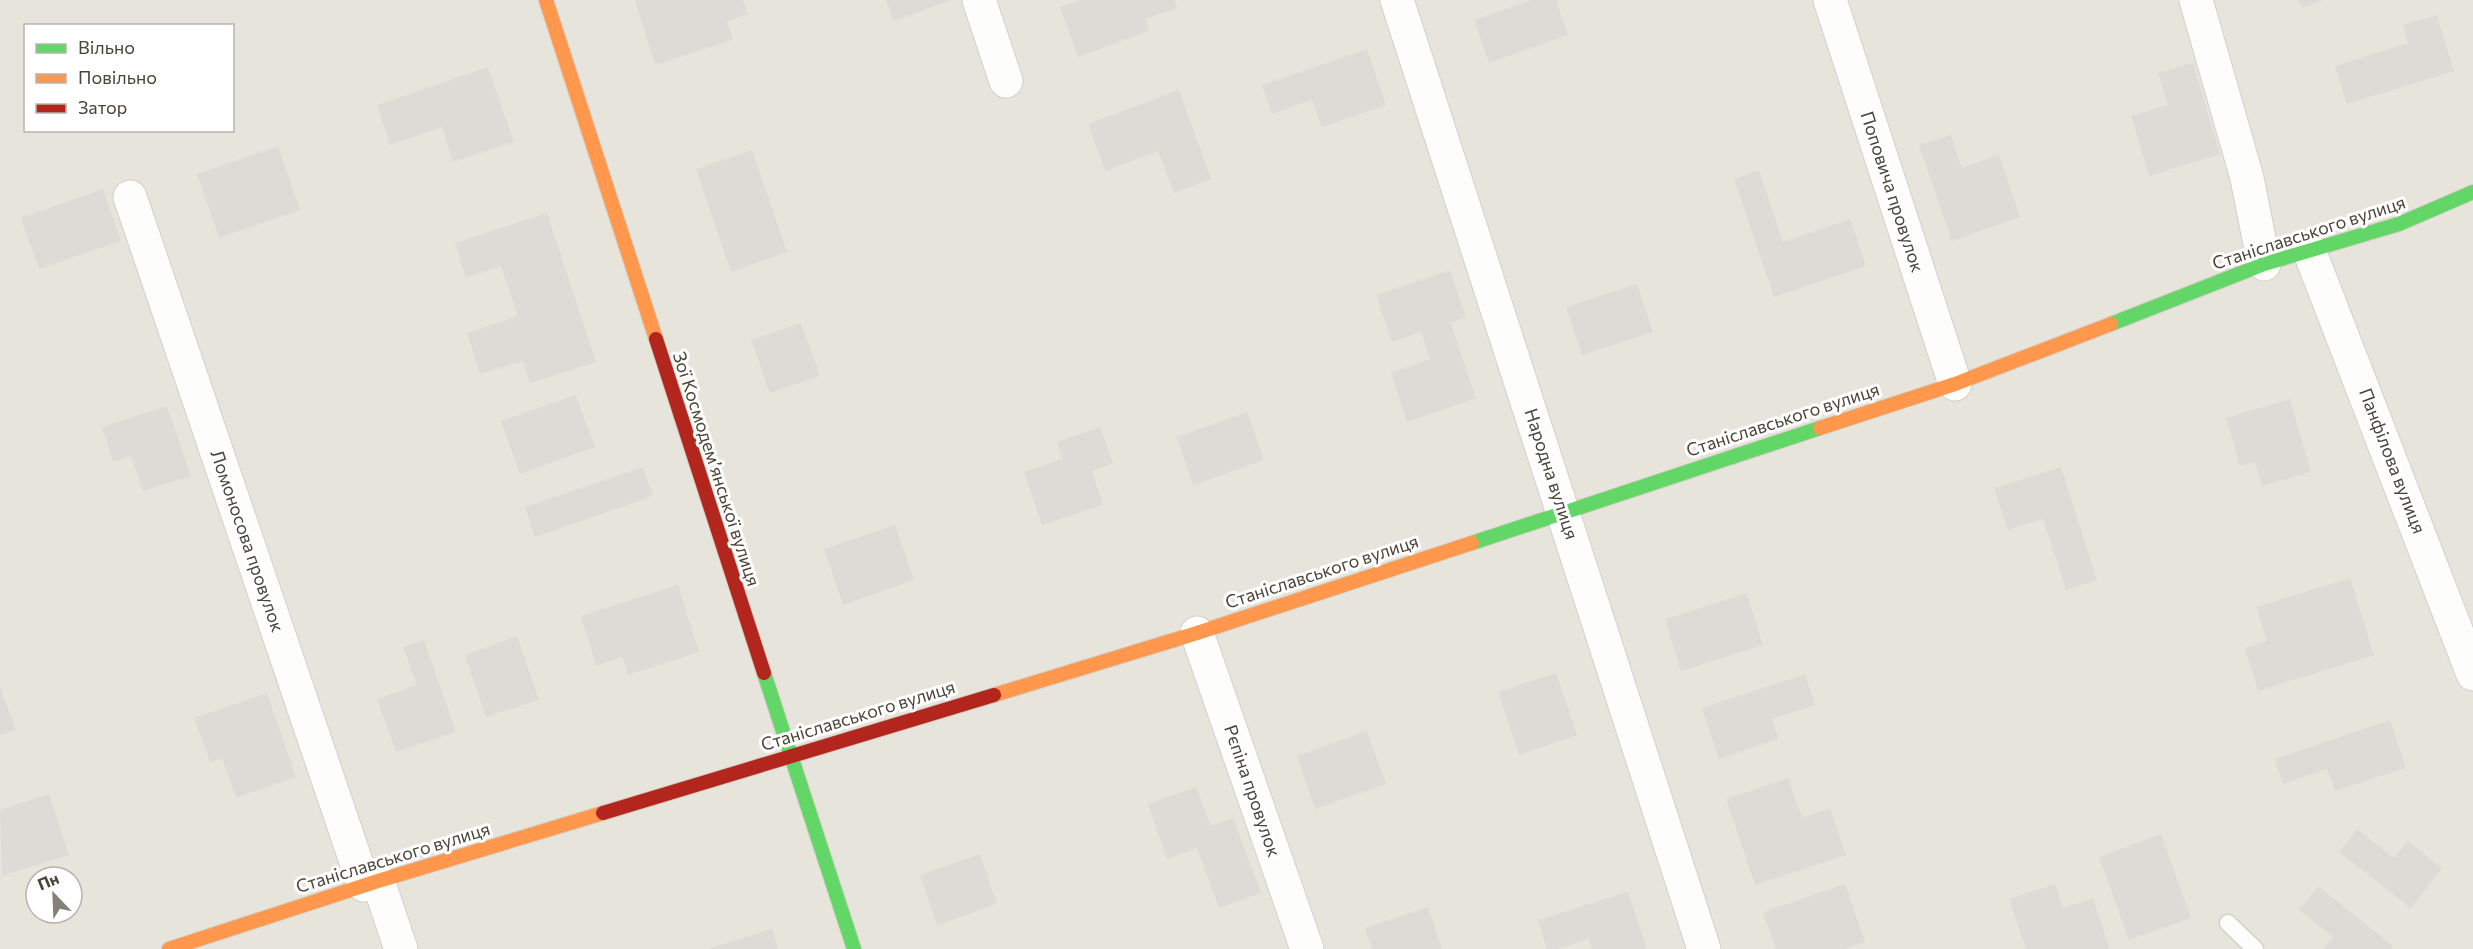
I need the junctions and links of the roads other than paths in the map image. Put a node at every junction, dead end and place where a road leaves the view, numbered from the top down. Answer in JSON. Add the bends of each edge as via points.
{"nodes":[{"id":1,"x":546,"y":0,"type":"edge"},
{"id":2,"x":979,"y":0,"type":"edge"},
{"id":3,"x":1397,"y":0,"type":"edge"},
{"id":4,"x":1830,"y":0,"type":"edge"},
{"id":5,"x":2196,"y":0,"type":"edge"},
{"id":6,"x":1006,"y":81,"type":"dead end"},
{"id":7,"x":2473,"y":192,"type":"edge"},
{"id":8,"x":130,"y":196,"type":"dead end"},
{"id":9,"x":2310,"y":250,"type":"junction"},
{"id":10,"x":2264,"y":264,"type":"junction"},
{"id":11,"x":1954,"y":384,"type":"junction"},
{"id":12,"x":1563,"y":511,"type":"junction"},
{"id":13,"x":1197,"y":633,"type":"junction"},
{"id":14,"x":2473,"y":674,"type":"edge"},
{"id":15,"x":790,"y":756,"type":"junction"},
{"id":16,"x":371,"y":883,"type":"junction"},
{"id":17,"x":2228,"y":923,"type":"dead end"},
{"id":18,"x":169,"y":949,"type":"edge"},
{"id":19,"x":400,"y":949,"type":"edge"},
{"id":20,"x":854,"y":949,"type":"edge"},
{"id":21,"x":1307,"y":949,"type":"edge"},
{"id":22,"x":1704,"y":949,"type":"edge"},
{"id":23,"x":2255,"y":949,"type":"edge"}],
"edges":[{"from":1,"to":15,"type":"street","name":"Зої Космодем’янської вулиця"},
{"from":2,"to":6,"type":"street"},
{"from":3,"to":12,"type":"street","name":"Народна вулиця"},
{"from":4,"to":11,"type":"street","name":"Поповича провулок"},
{"from":5,"to":10,"type":"street","via":[[2247,178]]},
{"from":7,"to":9,"type":"street","name":"Станіславського вулиця","via":[[2399,224]]},
{"from":8,"to":16,"type":"street","name":"Ломоносова провулок"},
{"from":9,"to":10,"type":"street","name":"Станіславського вулиця"},
{"from":9,"to":14,"type":"street","name":"Панфілова вулиця"},
{"from":10,"to":11,"type":"street","name":"Станіславського вулиця"},
{"from":11,"to":12,"type":"street","name":"Станіславського вулиця"},
{"from":12,"to":13,"type":"street","name":"Станіславського вулиця"},
{"from":12,"to":22,"type":"street","name":"Народна вулиця"},
{"from":13,"to":15,"type":"street","name":"Станіславського вулиця"},
{"from":13,"to":21,"type":"street","name":"Рєпіна провулок"},
{"from":15,"to":16,"type":"street","name":"Станіславського вулиця"},
{"from":15,"to":20,"type":"street","name":"Зої Космодем’янської вулиця"},
{"from":16,"to":18,"type":"street","name":"Станіславського вулиця"},
{"from":16,"to":19,"type":"street","name":"Ломоносова провулок"},
{"from":17,"to":23,"type":"lane"}]}
